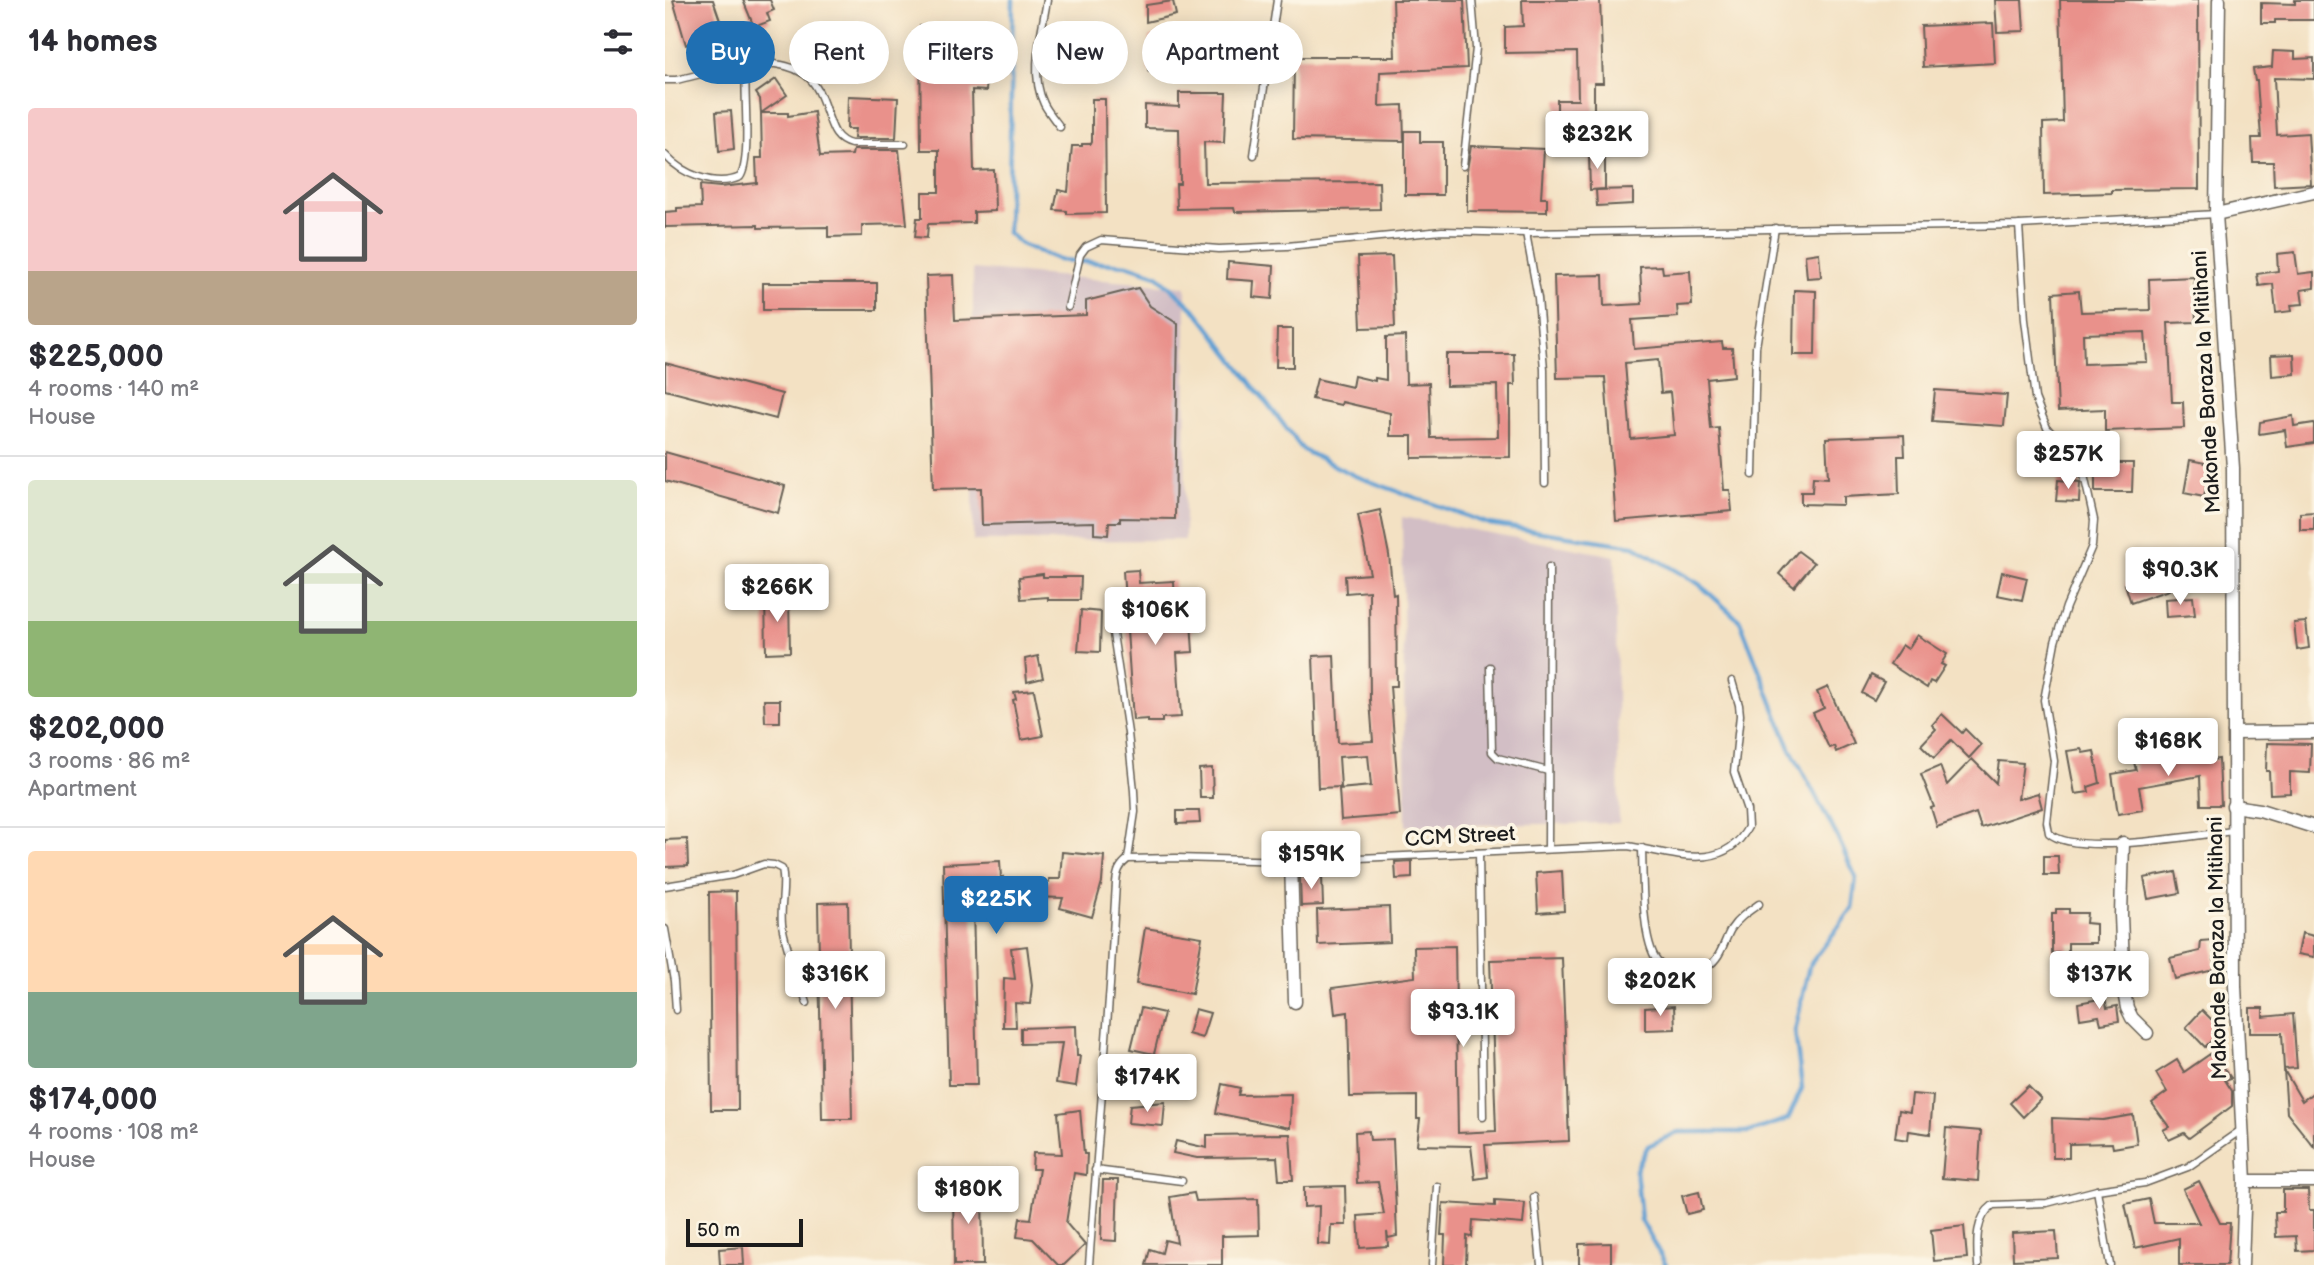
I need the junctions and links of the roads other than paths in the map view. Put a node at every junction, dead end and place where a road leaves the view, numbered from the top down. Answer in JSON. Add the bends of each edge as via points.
{"nodes":[{"id":1,"x":1047,"y":0,"type":"edge"},
{"id":2,"x":1277,"y":0,"type":"edge"},
{"id":3,"x":1472,"y":0,"type":"edge"},
{"id":4,"x":2219,"y":0,"type":"edge"},
{"id":5,"x":775,"y":65,"type":"edge"},
{"id":6,"x":686,"y":78,"type":"edge"},
{"id":7,"x":665,"y":80,"type":"edge"},
{"id":8,"x":744,"y":84,"type":"edge"},
{"id":9,"x":1060,"y":127,"type":"dead end"},
{"id":10,"x":905,"y":144,"type":"dead end"},
{"id":11,"x":665,"y":155,"type":"edge"},
{"id":12,"x":1254,"y":155,"type":"dead end"},
{"id":13,"x":1463,"y":166,"type":"dead end"},
{"id":14,"x":2314,"y":192,"type":"edge"},
{"id":15,"x":2216,"y":214,"type":"junction"},
{"id":16,"x":2019,"y":225,"type":"junction"},
{"id":17,"x":1775,"y":228,"type":"junction"},
{"id":18,"x":1526,"y":233,"type":"junction"},
{"id":19,"x":1068,"y":307,"type":"dead end"},
{"id":20,"x":1753,"y":475,"type":"dead end"},
{"id":21,"x":1545,"y":483,"type":"dead end"},
{"id":22,"x":1549,"y":567,"type":"dead end"},
{"id":23,"x":1109,"y":607,"type":"dead end"},
{"id":24,"x":1490,"y":667,"type":"dead end"},
{"id":25,"x":1732,"y":681,"type":"dead end"},
{"id":26,"x":2314,"y":732,"type":"edge"},
{"id":27,"x":2234,"y":733,"type":"junction"},
{"id":28,"x":1548,"y":771,"type":"junction"},
{"id":29,"x":2233,"y":806,"type":"junction"},
{"id":30,"x":2314,"y":827,"type":"edge"},
{"id":31,"x":2233,"y":831,"type":"junction"},
{"id":32,"x":2123,"y":843,"type":"junction"},
{"id":33,"x":1642,"y":848,"type":"junction"},
{"id":34,"x":1548,"y":849,"type":"junction"},
{"id":35,"x":1479,"y":853,"type":"junction"},
{"id":36,"x":1128,"y":859,"type":"junction"},
{"id":37,"x":1291,"y":861,"type":"junction"},
{"id":38,"x":665,"y":886,"type":"edge"},
{"id":39,"x":1759,"y":904,"type":"dead end"},
{"id":40,"x":665,"y":929,"type":"edge"},
{"id":41,"x":1295,"y":1002,"type":"dead end"},
{"id":42,"x":807,"y":1003,"type":"dead end"},
{"id":43,"x":676,"y":1010,"type":"dead end"},
{"id":44,"x":2147,"y":1033,"type":"dead end"},
{"id":45,"x":1483,"y":1117,"type":"dead end"},
{"id":46,"x":2242,"y":1129,"type":"junction"},
{"id":47,"x":1095,"y":1170,"type":"junction"},
{"id":48,"x":1182,"y":1181,"type":"dead end"},
{"id":49,"x":2245,"y":1181,"type":"junction"},
{"id":50,"x":2314,"y":1181,"type":"edge"},
{"id":51,"x":1437,"y":1186,"type":"dead end"},
{"id":52,"x":2097,"y":1190,"type":"junction"},
{"id":53,"x":1534,"y":1197,"type":"dead end"},
{"id":54,"x":1089,"y":1265,"type":"edge"},
{"id":55,"x":1432,"y":1265,"type":"edge"},
{"id":56,"x":1541,"y":1265,"type":"edge"},
{"id":57,"x":1978,"y":1265,"type":"edge"},
{"id":58,"x":2110,"y":1265,"type":"edge"},
{"id":59,"x":2242,"y":1265,"type":"edge"}],
"edges":[{"from":1,"to":9,"type":"lane","via":[[1038,83],[1044,103]]},
{"from":2,"to":12,"type":"lane"},
{"from":3,"to":13,"type":"lane","via":[[1476,48]]},
{"from":4,"to":15,"type":"street","name":"Makonde Baraza la Mitihani"},
{"from":5,"to":10,"type":"lane","via":[[791,67],[815,85],[836,137],[843,142]]},
{"from":6,"to":7,"type":"lane"},
{"from":8,"to":11,"type":"lane","via":[[746,158],[740,177],[726,180],[689,174]]},
{"from":14,"to":15,"type":"street"},
{"from":15,"to":16,"type":"lane"},
{"from":15,"to":27,"type":"street","name":"Makonde Baraza la Mitihani","via":[[2232,468]]},
{"from":16,"to":17,"type":"lane"},
{"from":16,"to":32,"type":"lane","via":[[2035,398],[2047,428],[2084,475],[2094,520],[2092,546],[2055,642],[2044,700],[2054,761],[2047,828],[2055,838],[2071,843]]},
{"from":17,"to":18,"type":"lane"},
{"from":17,"to":20,"type":"lane","via":[[1756,347]]},
{"from":18,"to":19,"type":"lane","via":[[1443,231],[1219,249],[1101,240],[1080,255]]},
{"from":18,"to":21,"type":"lane","via":[[1544,369]]},
{"from":22,"to":28,"type":"lane"},
{"from":23,"to":36,"type":"lane","via":[[1134,791]]},
{"from":24,"to":28,"type":"lane","via":[[1492,752],[1498,758]]},
{"from":25,"to":33,"type":"lane","name":"CCM Street","via":[[1739,705],[1734,772],[1749,820],[1744,834],[1724,851],[1708,857]]},
{"from":26,"to":27,"type":"street"},
{"from":27,"to":29,"type":"street","name":"Makonde Baraza la Mitihani"},
{"from":28,"to":34,"type":"lane"},
{"from":29,"to":30,"type":"street"},
{"from":29,"to":31,"type":"street","name":"Makonde Baraza la Mitihani"},
{"from":31,"to":32,"type":"lane"},
{"from":31,"to":46,"type":"street","name":"Makonde Baraza la Mitihani"},
{"from":32,"to":44,"type":"street","via":[[2124,992],[2132,1018]]},
{"from":33,"to":34,"type":"lane","name":"CCM Street"},
{"from":33,"to":39,"type":"lane","via":[[1652,951],[1659,963],[1672,970],[1690,972],[1708,965],[1740,918]]},
{"from":34,"to":35,"type":"lane","name":"CCM Street"},
{"from":35,"to":37,"type":"lane","name":"CCM Street"},
{"from":35,"to":45,"type":"lane"},
{"from":36,"to":37,"type":"lane","name":"CCM Street"},
{"from":36,"to":47,"type":"lane","via":[[1117,871]]},
{"from":37,"to":41,"type":"street"},
{"from":38,"to":42,"type":"lane","via":[[733,875],[764,864],[782,869],[783,928]]},
{"from":40,"to":43,"type":"lane"},
{"from":46,"to":49,"type":"street","name":"Makonde Baraza la Mitihani"},
{"from":46,"to":52,"type":"lane","via":[[2188,1167],[2145,1183]]},
{"from":47,"to":48,"type":"lane"},
{"from":47,"to":54,"type":"lane"},
{"from":49,"to":50,"type":"street"},
{"from":49,"to":59,"type":"street","name":"Makonde Baraza la Mitihani"},
{"from":51,"to":55,"type":"lane"},
{"from":52,"to":57,"type":"lane","via":[[2047,1203],[1993,1205],[1982,1216]]},
{"from":52,"to":58,"type":"lane"},
{"from":53,"to":56,"type":"lane"}]}
